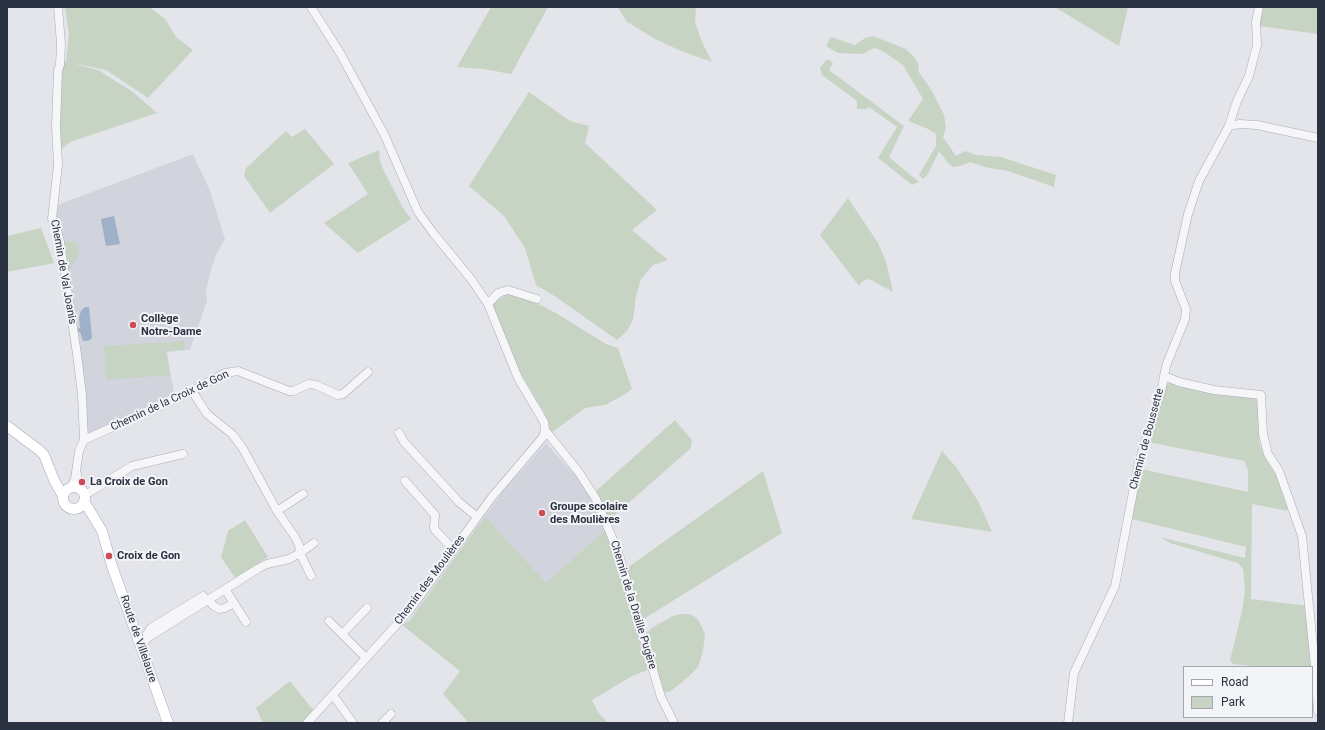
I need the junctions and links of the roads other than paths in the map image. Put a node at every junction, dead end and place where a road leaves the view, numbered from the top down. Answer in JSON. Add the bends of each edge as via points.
{"nodes":[{"id":1,"x":58,"y":7,"type":"edge"},
{"id":2,"x":311,"y":7,"type":"edge"},
{"id":3,"x":1259,"y":7,"type":"edge"},
{"id":4,"x":1229,"y":126,"type":"junction"},
{"id":5,"x":1318,"y":138,"type":"edge"},
{"id":6,"x":537,"y":299,"type":"dead end"},
{"id":7,"x":488,"y":304,"type":"junction"},
{"id":8,"x":368,"y":372,"type":"dead end"},
{"id":9,"x":1164,"y":376,"type":"junction"},
{"id":10,"x":192,"y":392,"type":"junction"},
{"id":11,"x":7,"y":426,"type":"edge"},
{"id":12,"x":545,"y":430,"type":"junction"},
{"id":13,"x":399,"y":433,"type":"dead end"},
{"id":14,"x":84,"y":440,"type":"junction"},
{"id":15,"x":183,"y":454,"type":"dead end"},
{"id":16,"x":52,"y":476,"type":"junction"},
{"id":17,"x":405,"y":481,"type":"dead end"},
{"id":18,"x":80,"y":492,"type":"junction"},
{"id":19,"x":303,"y":494,"type":"dead end"},
{"id":20,"x":63,"y":496,"type":"junction"},
{"id":21,"x":74,"y":508,"type":"junction"},
{"id":22,"x":277,"y":511,"type":"junction"},
{"id":23,"x":477,"y":517,"type":"junction"},
{"id":24,"x":314,"y":543,"type":"dead end"},
{"id":25,"x":454,"y":550,"type":"junction"},
{"id":26,"x":300,"y":553,"type":"junction"},
{"id":27,"x":109,"y":556,"type":"junction"},
{"id":28,"x":311,"y":576,"type":"dead end"},
{"id":29,"x":225,"y":589,"type":"junction"},
{"id":30,"x":206,"y":598,"type":"junction"},
{"id":31,"x":234,"y":603,"type":"junction"},
{"id":32,"x":367,"y":608,"type":"dead end"},
{"id":33,"x":329,"y":621,"type":"dead end"},
{"id":34,"x":246,"y":622,"type":"dead end"},
{"id":35,"x":146,"y":634,"type":"junction"},
{"id":36,"x":342,"y":634,"type":"junction"},
{"id":37,"x":141,"y":646,"type":"junction"},
{"id":38,"x":366,"y":658,"type":"junction"},
{"id":39,"x":333,"y":695,"type":"junction"},
{"id":40,"x":1318,"y":711,"type":"edge"},
{"id":41,"x":391,"y":714,"type":"dead end"},
{"id":42,"x":168,"y":723,"type":"edge"},
{"id":43,"x":307,"y":723,"type":"edge"},
{"id":44,"x":353,"y":723,"type":"edge"},
{"id":45,"x":382,"y":723,"type":"edge"},
{"id":46,"x":674,"y":723,"type":"edge"},
{"id":47,"x":1068,"y":723,"type":"edge"}],
"edges":[{"from":1,"to":14,"type":"street","name":"Chemin de Val Joanis","via":[[61,44],[56,126],[58,164],[52,219],[60,242],[75,339],[82,395]]},
{"from":2,"to":7,"type":"street","name":"Chemin de la Draille Pugère","via":[[340,53],[384,134],[418,212],[472,279]]},
{"from":3,"to":4,"type":"street","via":[[1254,58]]},
{"from":4,"to":5,"type":"street","via":[[1257,125]]},
{"from":4,"to":9,"type":"street","via":[[1199,181],[1188,214],[1175,273],[1186,309],[1185,318]]},
{"from":6,"to":7,"type":"street","via":[[508,290],[498,293]]},
{"from":7,"to":12,"type":"street","name":"Chemin de la Draille Pugère","via":[[518,378],[544,422]]},
{"from":8,"to":10,"type":"street","name":"Chemin de la Croix de Gon","via":[[343,394],[338,395],[309,384],[293,391],[238,370],[225,373]]},
{"from":9,"to":40,"type":"street","name":"Chemin de Boussette","via":[[1214,390],[1261,395],[1263,434],[1268,454],[1279,471],[1302,536],[1316,666]]},
{"from":9,"to":47,"type":"street","name":"Chemin de Boussette","via":[[1138,466],[1115,586],[1074,673]]},
{"from":10,"to":14,"type":"street","name":"Chemin de la Croix de Gon"},
{"from":10,"to":22,"type":"street","via":[[207,414],[232,434],[242,447]]},
{"from":11,"to":16,"type":"main road","via":[[39,450]]},
{"from":12,"to":23,"type":"street","name":"Chemin des Moulières","via":[[544,437]]},
{"from":12,"to":46,"type":"street","name":"Chemin de la Draille Pugère","via":[[578,471],[596,499],[618,552],[661,697]]},
{"from":13,"to":23,"type":"street","via":[[404,442],[459,502]]},
{"from":14,"to":18,"type":"street","via":[[77,469]]},
{"from":15,"to":18,"type":"street","via":[[132,466]]},
{"from":16,"to":18,"type":"main road","name":"Route de Villelaure"},
{"from":16,"to":20,"type":"main road"},
{"from":17,"to":25,"type":"street","via":[[435,515],[435,530]]},
{"from":18,"to":20,"type":"main road","via":[[65,491]]},
{"from":18,"to":21,"type":"main road","via":[[80,506]]},
{"from":18,"to":27,"type":"main road","name":"Route de Villelaure","via":[[102,531]]},
{"from":19,"to":22,"type":"street"},
{"from":20,"to":21,"type":"main road","via":[[67,506]]},
{"from":21,"to":27,"type":"main road","name":"Route de Villelaure","via":[[92,523]]},
{"from":22,"to":26,"type":"street","via":[[295,537]]},
{"from":23,"to":25,"type":"street","name":"Chemin des Moulières"},
{"from":24,"to":26,"type":"street"},
{"from":25,"to":38,"type":"street","name":"Chemin des Moulières","via":[[409,611]]},
{"from":26,"to":28,"type":"street"},
{"from":26,"to":29,"type":"street","via":[[289,559],[267,564]]},
{"from":27,"to":35,"type":"main road","name":"Route de Villelaure"},
{"from":29,"to":30,"type":"street"},
{"from":29,"to":31,"type":"street"},
{"from":30,"to":31,"type":"street","via":[[219,609]]},
{"from":30,"to":35,"type":"street"},
{"from":31,"to":34,"type":"street"},
{"from":32,"to":36,"type":"street"},
{"from":33,"to":36,"type":"street"},
{"from":35,"to":37,"type":"main road","name":"Route de Villelaure"},
{"from":35,"to":37,"type":"street","via":[[148,638]]},
{"from":36,"to":38,"type":"street"},
{"from":37,"to":42,"type":"main road","name":"Route de Villelaure"},
{"from":38,"to":39,"type":"street","name":"Chemin des Moulières"},
{"from":39,"to":43,"type":"street","name":"Chemin des Moulières"},
{"from":39,"to":44,"type":"street"},
{"from":41,"to":45,"type":"street"}]}
